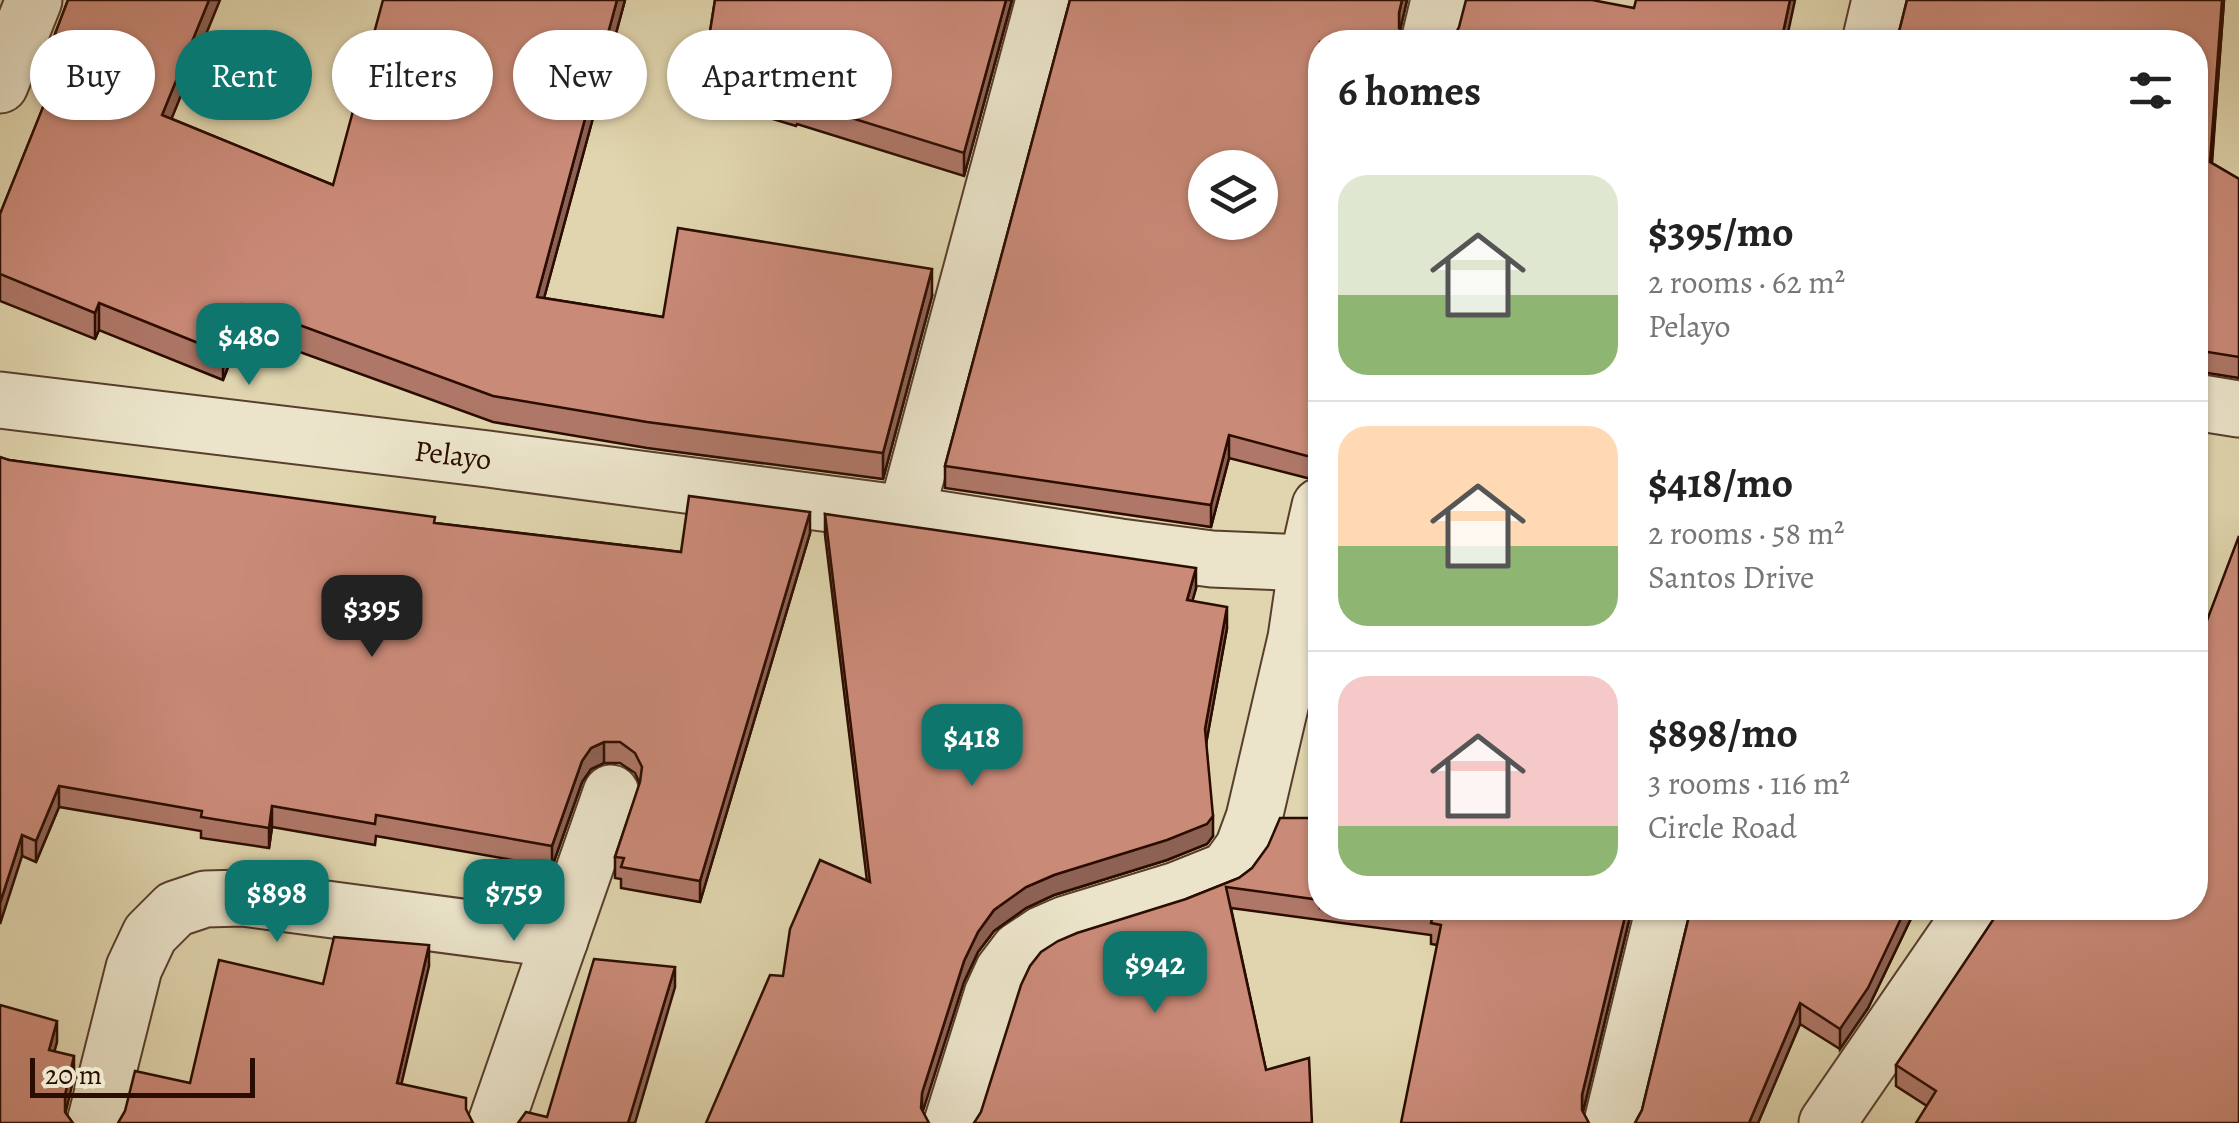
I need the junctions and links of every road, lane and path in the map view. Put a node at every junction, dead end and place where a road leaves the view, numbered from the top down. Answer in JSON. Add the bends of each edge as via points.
{"nodes":[{"id":1,"x":34,"y":0,"type":"edge"},
{"id":2,"x":1044,"y":0,"type":"edge"},
{"id":3,"x":1439,"y":0,"type":"edge"},
{"id":4,"x":1880,"y":0,"type":"edge"},
{"id":5,"x":1432,"y":30,"type":"edge"},
{"id":6,"x":1873,"y":30,"type":"edge"},
{"id":7,"x":0,"y":84,"type":"edge"},
{"id":8,"x":0,"y":400,"type":"edge"},
{"id":9,"x":2208,"y":404,"type":"edge"},
{"id":10,"x":2239,"y":409,"type":"edge"},
{"id":11,"x":906,"y":514,"type":"junction"},
{"id":12,"x":1308,"y":559,"type":"edge"},
{"id":13,"x":1307,"y":563,"type":"junction"},
{"id":14,"x":611,"y":793,"type":"dead end"},
{"id":15,"x":1661,"y":920,"type":"edge"},
{"id":16,"x":1966,"y":920,"type":"edge"},
{"id":17,"x":560,"y":940,"type":"junction"},
{"id":18,"x":96,"y":1123,"type":"edge"},
{"id":19,"x":496,"y":1123,"type":"edge"},
{"id":20,"x":952,"y":1123,"type":"edge"},
{"id":21,"x":1612,"y":1123,"type":"edge"},
{"id":22,"x":1828,"y":1123,"type":"edge"}],
"edges":[{"from":1,"to":7,"type":"street"},
{"from":2,"to":11,"type":"street"},
{"from":3,"to":5,"type":"street"},
{"from":4,"to":6,"type":"street"},
{"from":8,"to":11,"type":"street","name":"Pelayo"},
{"from":9,"to":10,"type":"street"},
{"from":11,"to":13,"type":"street","name":"Pelayo","via":[[1194,556]]},
{"from":12,"to":13,"type":"street"},
{"from":13,"to":20,"type":"street","via":[[1296,638],[1242,848],[1227,870],[1066,924],[1019,950],[992,995]]},
{"from":14,"to":17,"type":"street"},
{"from":15,"to":21,"type":"street"},
{"from":16,"to":22,"type":"street"},
{"from":17,"to":18,"type":"street","via":[[243,898],[205,899],[175,909],[150,934],[134,968]]},
{"from":17,"to":19,"type":"street"}]}
